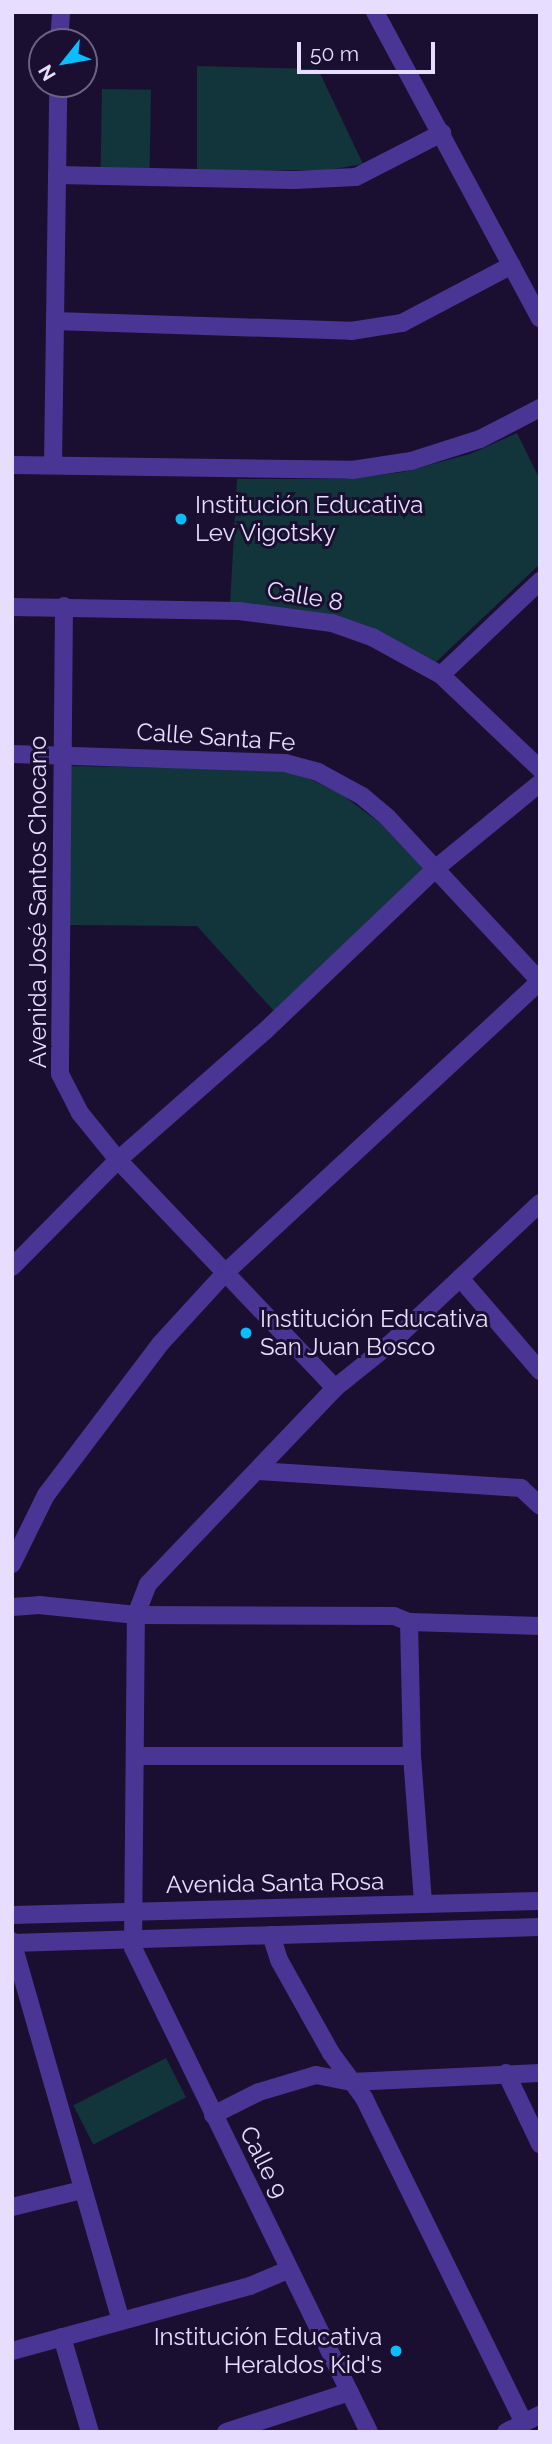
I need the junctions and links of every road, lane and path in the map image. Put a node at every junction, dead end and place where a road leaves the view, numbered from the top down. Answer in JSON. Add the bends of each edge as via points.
{"nodes":[{"id":1,"x":375,"y":12,"type":"edge"},
{"id":2,"x":58,"y":98,"type":"edge"},
{"id":3,"x":442,"y":133,"type":"junction"},
{"id":4,"x":57,"y":175,"type":"junction"},
{"id":5,"x":512,"y":265,"type":"junction"},
{"id":6,"x":540,"y":318,"type":"edge"},
{"id":7,"x":55,"y":321,"type":"junction"},
{"id":8,"x":540,"y":408,"type":"edge"},
{"id":9,"x":12,"y":464,"type":"edge"},
{"id":10,"x":53,"y":465,"type":"junction"},
{"id":11,"x":540,"y":581,"type":"edge"},
{"id":12,"x":64,"y":606,"type":"junction"},
{"id":13,"x":12,"y":607,"type":"edge"},
{"id":14,"x":441,"y":675,"type":"junction"},
{"id":15,"x":61,"y":752,"type":"junction"},
{"id":16,"x":12,"y":754,"type":"edge"},
{"id":17,"x":540,"y":769,"type":"edge"},
{"id":18,"x":540,"y":783,"type":"edge"},
{"id":19,"x":435,"y":869,"type":"junction"},
{"id":20,"x":540,"y":981,"type":"edge"},
{"id":21,"x":118,"y":1160,"type":"junction"},
{"id":22,"x":540,"y":1203,"type":"edge"},
{"id":23,"x":12,"y":1267,"type":"edge"},
{"id":24,"x":226,"y":1272,"type":"junction"},
{"id":25,"x":460,"y":1278,"type":"junction"},
{"id":26,"x":540,"y":1371,"type":"edge"},
{"id":27,"x":335,"y":1388,"type":"junction"},
{"id":28,"x":258,"y":1471,"type":"junction"},
{"id":29,"x":540,"y":1506,"type":"edge"},
{"id":30,"x":12,"y":1564,"type":"edge"},
{"id":31,"x":12,"y":1608,"type":"edge"},
{"id":32,"x":135,"y":1615,"type":"junction"},
{"id":33,"x":409,"y":1622,"type":"junction"},
{"id":34,"x":540,"y":1626,"type":"edge"},
{"id":35,"x":136,"y":1756,"type":"junction"},
{"id":36,"x":412,"y":1756,"type":"junction"},
{"id":37,"x":540,"y":1901,"type":"edge"},
{"id":38,"x":423,"y":1903,"type":"junction"},
{"id":39,"x":130,"y":1910,"type":"junction"},
{"id":40,"x":12,"y":1914,"type":"edge"},
{"id":41,"x":540,"y":1927,"type":"edge"},
{"id":42,"x":271,"y":1935,"type":"junction"},
{"id":43,"x":132,"y":1940,"type":"junction"},
{"id":44,"x":12,"y":1942,"type":"edge"},
{"id":45,"x":506,"y":2073,"type":"junction"},
{"id":46,"x":540,"y":2073,"type":"edge"},
{"id":47,"x":351,"y":2082,"type":"junction"},
{"id":48,"x":213,"y":2115,"type":"junction"},
{"id":49,"x":540,"y":2144,"type":"edge"},
{"id":50,"x":82,"y":2190,"type":"junction"},
{"id":51,"x":12,"y":2207,"type":"edge"},
{"id":52,"x":290,"y":2269,"type":"junction"},
{"id":53,"x":121,"y":2321,"type":"junction"},
{"id":54,"x":62,"y":2337,"type":"junction"},
{"id":55,"x":12,"y":2351,"type":"edge"},
{"id":56,"x":350,"y":2392,"type":"junction"},
{"id":57,"x":532,"y":2419,"type":"edge"},
{"id":58,"x":90,"y":2432,"type":"edge"},
{"id":59,"x":226,"y":2432,"type":"edge"},
{"id":60,"x":369,"y":2432,"type":"edge"},
{"id":61,"x":506,"y":2432,"type":"edge"}],
"edges":[{"from":1,"to":3,"type":"street"},
{"from":2,"to":4,"type":"street"},
{"from":3,"to":4,"type":"street","via":[[356,177]]},
{"from":3,"to":5,"type":"street"},
{"from":4,"to":7,"type":"street"},
{"from":5,"to":6,"type":"street"},
{"from":5,"to":7,"type":"street","via":[[402,323],[351,331]]},
{"from":7,"to":10,"type":"street"},
{"from":8,"to":10,"type":"street","via":[[480,439],[411,461],[352,470]]},
{"from":9,"to":10,"type":"street"},
{"from":11,"to":14,"type":"street"},
{"from":12,"to":13,"type":"street","name":"Calle 8"},
{"from":12,"to":14,"type":"street","name":"Calle 8","via":[[239,611],[332,623],[372,636]]},
{"from":12,"to":15,"type":"street","name":"Avenida José Santos Chocano"},
{"from":14,"to":17,"type":"street","name":"Calle 8"},
{"from":15,"to":16,"type":"street","name":"Calle Santa Fe"},
{"from":15,"to":19,"type":"street","name":"Calle Santa Fe","via":[[285,763],[318,772],[379,810]]},
{"from":15,"to":21,"type":"street","name":"Avenida José Santos Chocano","via":[[60,1074],[80,1113]]},
{"from":18,"to":19,"type":"street"},
{"from":19,"to":20,"type":"street","name":"Calle Santa Fe"},
{"from":19,"to":21,"type":"street","via":[[265,1031]]},
{"from":20,"to":24,"type":"street"},
{"from":21,"to":23,"type":"street"},
{"from":21,"to":24,"type":"street","name":"Avenida José Santos Chocano"},
{"from":22,"to":25,"type":"street"},
{"from":24,"to":27,"type":"street","name":"Avenida José Santos Chocano"},
{"from":24,"to":30,"type":"street","via":[[161,1343],[46,1495]]},
{"from":25,"to":26,"type":"street"},
{"from":25,"to":27,"type":"street"},
{"from":27,"to":28,"type":"street"},
{"from":28,"to":29,"type":"street","via":[[521,1488],[536,1497]]},
{"from":28,"to":32,"type":"street","via":[[148,1584]]},
{"from":31,"to":32,"type":"street","via":[[39,1605]]},
{"from":32,"to":33,"type":"street","via":[[394,1616]]},
{"from":32,"to":35,"type":"street","name":"Calle 9"},
{"from":33,"to":34,"type":"street"},
{"from":33,"to":36,"type":"street"},
{"from":35,"to":36,"type":"street"},
{"from":35,"to":39,"type":"street","name":"Calle 9"},
{"from":36,"to":38,"type":"street"},
{"from":37,"to":38,"type":"street","name":"Avenida Santa Rosa"},
{"from":38,"to":39,"type":"street","name":"Avenida Santa Rosa"},
{"from":39,"to":40,"type":"street","name":"Avenida Santa Rosa"},
{"from":39,"to":43,"type":"street","name":"Calle 9"},
{"from":41,"to":42,"type":"street"},
{"from":42,"to":43,"type":"street"},
{"from":42,"to":47,"type":"street","via":[[279,1960]]},
{"from":43,"to":44,"type":"street"},
{"from":43,"to":48,"type":"street","name":"Calle 9","via":[[151,1992]]},
{"from":44,"to":50,"type":"street"},
{"from":45,"to":46,"type":"street"},
{"from":45,"to":47,"type":"street"},
{"from":45,"to":49,"type":"street"},
{"from":47,"to":48,"type":"street","via":[[316,2076],[259,2092]]},
{"from":47,"to":57,"type":"street","via":[[364,2098]]},
{"from":48,"to":52,"type":"street","name":"Calle 9"},
{"from":50,"to":51,"type":"street"},
{"from":50,"to":53,"type":"street"},
{"from":52,"to":53,"type":"street","via":[[250,2286]]},
{"from":52,"to":56,"type":"street","name":"Calle 9"},
{"from":53,"to":54,"type":"street"},
{"from":54,"to":55,"type":"street"},
{"from":54,"to":58,"type":"street"},
{"from":56,"to":59,"type":"street"},
{"from":56,"to":60,"type":"street","name":"Calle 9"},
{"from":57,"to":61,"type":"street"}]}
